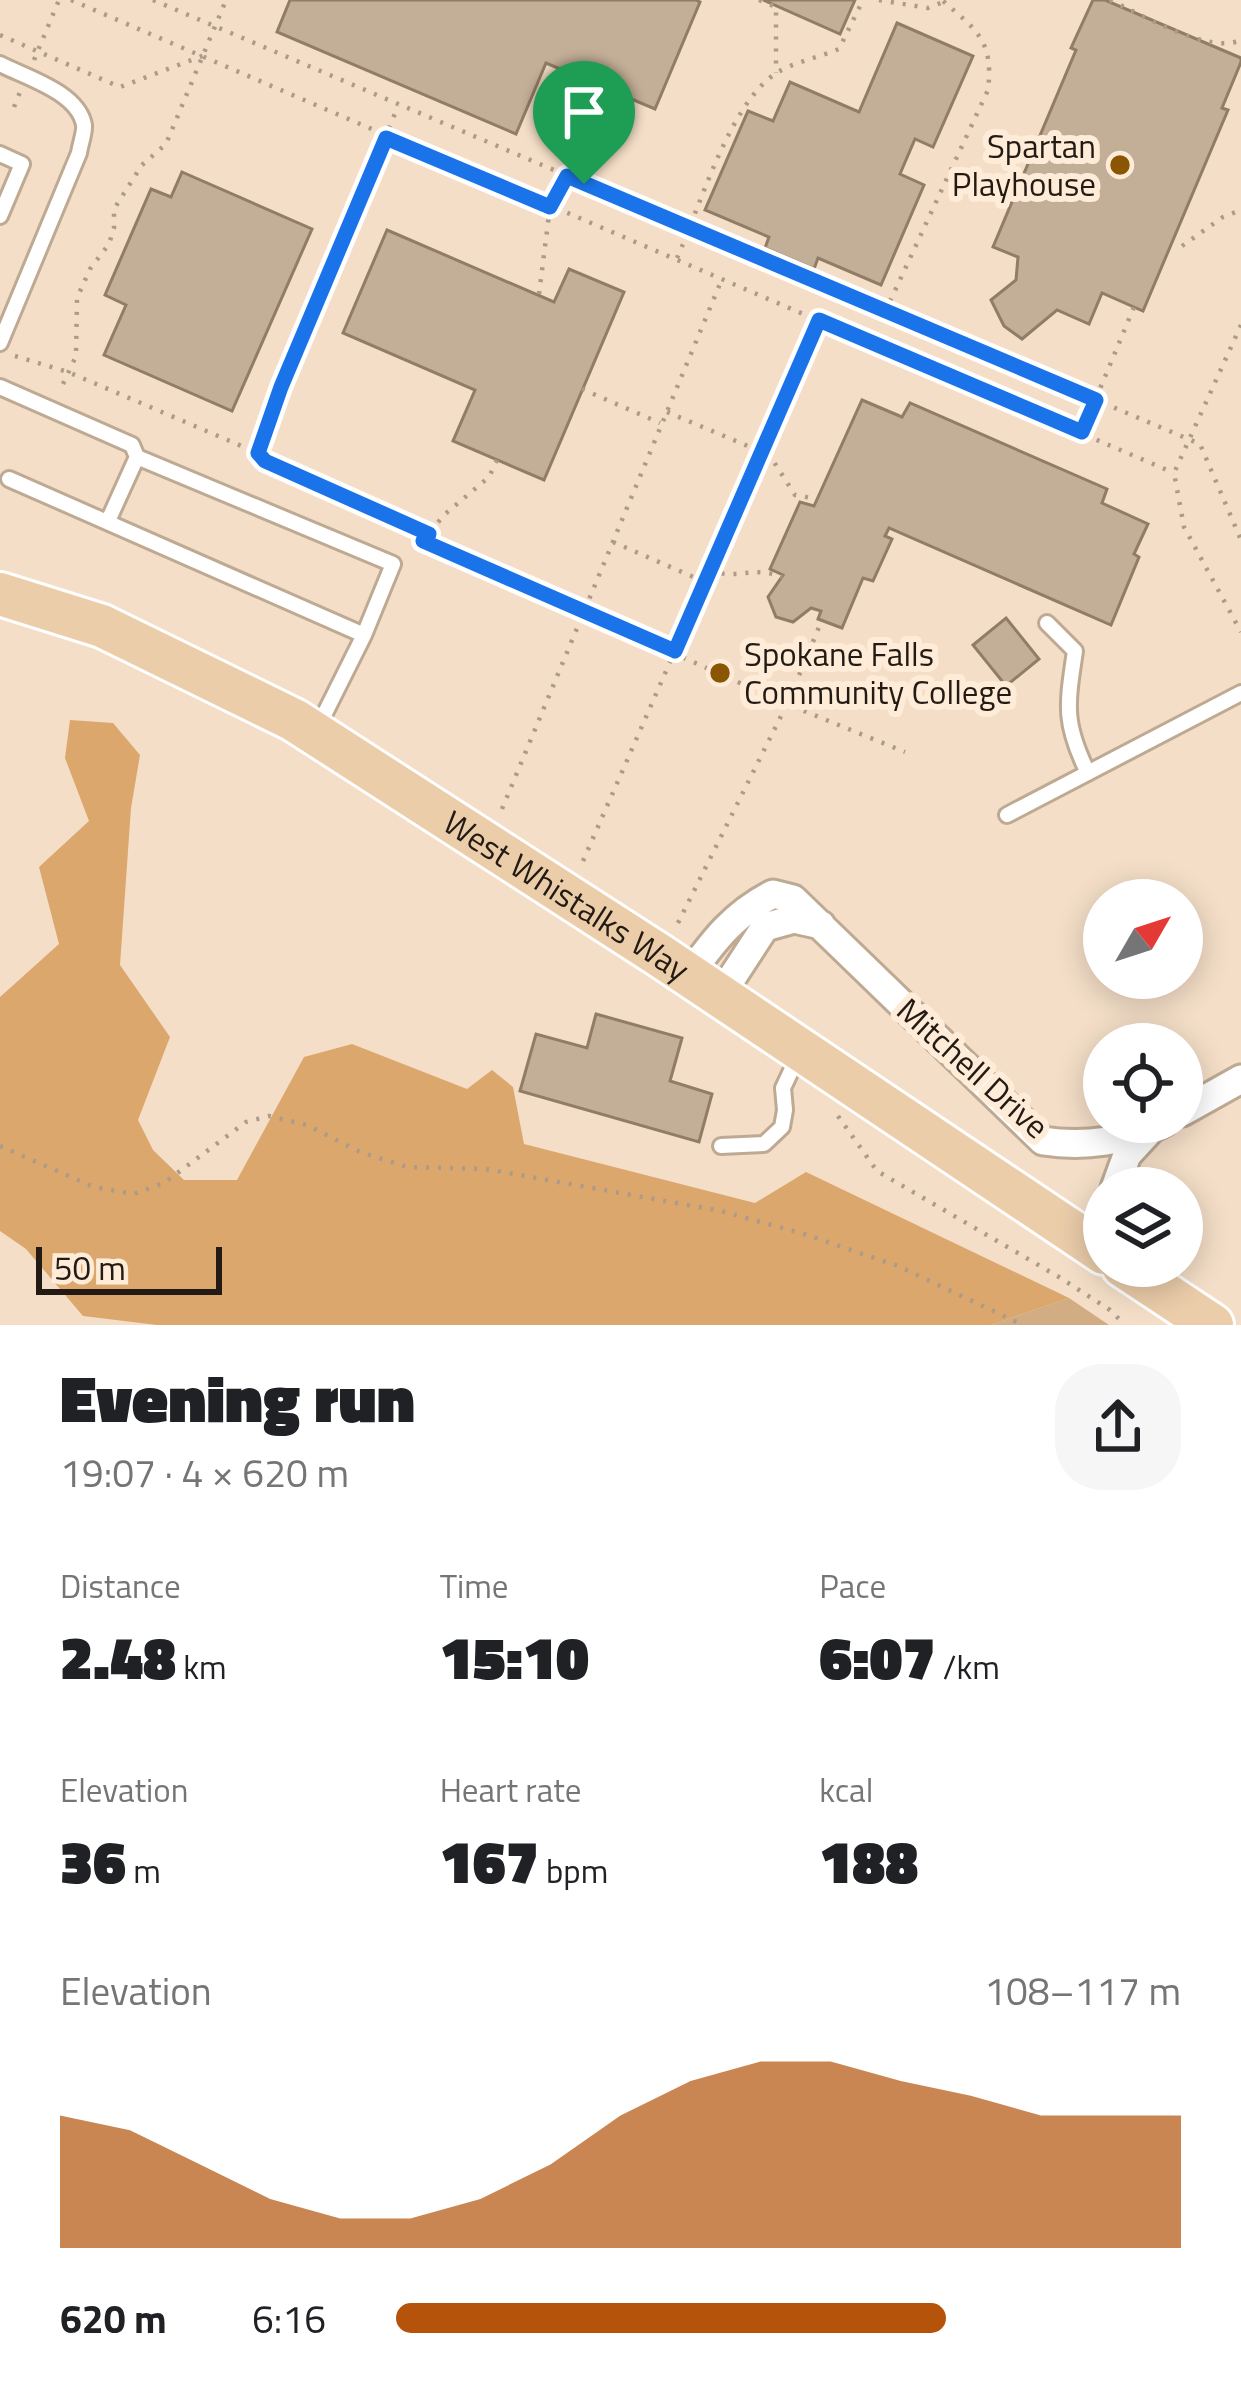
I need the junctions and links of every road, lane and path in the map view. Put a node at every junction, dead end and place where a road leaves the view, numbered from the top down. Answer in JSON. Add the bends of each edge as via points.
{"nodes":[{"id":1,"x":59,"y":0,"type":"edge"},
{"id":2,"x":71,"y":0,"type":"edge"},
{"id":3,"x":153,"y":0,"type":"edge"},
{"id":4,"x":226,"y":0,"type":"edge"},
{"id":5,"x":759,"y":0,"type":"edge"},
{"id":6,"x":863,"y":0,"type":"edge"},
{"id":7,"x":879,"y":0,"type":"edge"},
{"id":8,"x":944,"y":0,"type":"edge"},
{"id":9,"x":1110,"y":0,"type":"edge"},
{"id":10,"x":216,"y":25,"type":"junction"},
{"id":11,"x":0,"y":35,"type":"edge"},
{"id":12,"x":1241,"y":40,"type":"edge"},
{"id":13,"x":38,"y":51,"type":"junction"},
{"id":14,"x":205,"y":55,"type":"junction"},
{"id":15,"x":34,"y":60,"type":"dead end"},
{"id":16,"x":0,"y":64,"type":"edge"},
{"id":17,"x":565,"y":70,"type":"dead end"},
{"id":18,"x":776,"y":74,"type":"junction"},
{"id":19,"x":20,"y":92,"type":"dead end"},
{"id":20,"x":399,"y":104,"type":"junction"},
{"id":21,"x":14,"y":106,"type":"dead end"},
{"id":22,"x":386,"y":138,"type":"junction"},
{"id":23,"x":0,"y":154,"type":"edge"},
{"id":24,"x":567,"y":176,"type":"junction"},
{"id":25,"x":550,"y":207,"type":"junction"},
{"id":26,"x":1241,"y":210,"type":"edge"},
{"id":27,"x":0,"y":216,"type":"edge"},
{"id":28,"x":691,"y":227,"type":"junction"},
{"id":29,"x":1182,"y":246,"type":"dead end"},
{"id":30,"x":677,"y":258,"type":"junction"},
{"id":31,"x":722,"y":279,"type":"junction"},
{"id":32,"x":538,"y":294,"type":"dead end"},
{"id":33,"x":1134,"y":307,"type":"dead end"},
{"id":34,"x":885,"y":312,"type":"junction"},
{"id":35,"x":819,"y":320,"type":"junction"},
{"id":36,"x":1241,"y":326,"type":"edge"},
{"id":37,"x":0,"y":343,"type":"edge"},
{"id":38,"x":15,"y":356,"type":"dead end"},
{"id":39,"x":68,"y":372,"type":"junction"},
{"id":40,"x":63,"y":384,"type":"dead end"},
{"id":41,"x":0,"y":387,"type":"edge"},
{"id":42,"x":582,"y":389,"type":"dead end"},
{"id":43,"x":1096,"y":400,"type":"junction"},
{"id":44,"x":667,"y":412,"type":"junction"},
{"id":45,"x":662,"y":424,"type":"junction"},
{"id":46,"x":1082,"y":432,"type":"junction"},
{"id":47,"x":1187,"y":439,"type":"junction"},
{"id":48,"x":762,"y":452,"type":"junction"},
{"id":49,"x":258,"y":453,"type":"junction"},
{"id":50,"x":137,"y":457,"type":"junction"},
{"id":51,"x":496,"y":460,"type":"dead end"},
{"id":52,"x":1174,"y":473,"type":"junction"},
{"id":53,"x":9,"y":479,"type":"dead end"},
{"id":54,"x":817,"y":499,"type":"dead end"},
{"id":55,"x":108,"y":521,"type":"junction"},
{"id":56,"x":429,"y":534,"type":"junction"},
{"id":57,"x":1241,"y":540,"type":"edge"},
{"id":58,"x":613,"y":542,"type":"junction"},
{"id":59,"x":710,"y":571,"type":"junction"},
{"id":60,"x":782,"y":577,"type":"dead end"},
{"id":61,"x":705,"y":582,"type":"junction"},
{"id":62,"x":0,"y":594,"type":"edge"},
{"id":63,"x":584,"y":612,"type":"junction"},
{"id":64,"x":822,"y":620,"type":"dead end"},
{"id":65,"x":1047,"y":623,"type":"dead end"},
{"id":66,"x":1241,"y":632,"type":"edge"},
{"id":67,"x":364,"y":634,"type":"junction"},
{"id":68,"x":675,"y":651,"type":"junction"},
{"id":69,"x":1241,"y":692,"type":"edge"},
{"id":70,"x":787,"y":704,"type":"junction"},
{"id":71,"x":315,"y":733,"type":"junction"},
{"id":72,"x":905,"y":752,"type":"dead end"},
{"id":73,"x":1088,"y":773,"type":"junction"},
{"id":74,"x":502,"y":808,"type":"dead end"},
{"id":75,"x":1007,"y":815,"type":"dead end"},
{"id":76,"x":583,"y":861,"type":"dead end"},
{"id":77,"x":678,"y":923,"type":"dead end"},
{"id":78,"x":705,"y":986,"type":"junction"},
{"id":79,"x":801,"y":1049,"type":"junction"},
{"id":80,"x":1241,"y":1079,"type":"edge"},
{"id":81,"x":1203,"y":1100,"type":"edge"},
{"id":82,"x":833,"y":1107,"type":"dead end"},
{"id":83,"x":1090,"y":1143,"type":"edge"},
{"id":84,"x":1139,"y":1143,"type":"edge"},
{"id":85,"x":0,"y":1146,"type":"edge"},
{"id":86,"x":721,"y":1146,"type":"dead end"},
{"id":87,"x":1123,"y":1167,"type":"edge"},
{"id":88,"x":1083,"y":1239,"type":"edge"},
{"id":89,"x":1155,"y":1287,"type":"edge"},
{"id":90,"x":1023,"y":1325,"type":"edge"},
{"id":91,"x":1125,"y":1325,"type":"edge"},
{"id":92,"x":1212,"y":1325,"type":"edge"}],
"edges":[{"from":1,"to":13,"type":"path"},
{"from":2,"to":14,"type":"path"},
{"from":3,"to":10,"type":"path"},
{"from":4,"to":10,"type":"path"},
{"from":5,"to":18,"type":"path","via":[[776,8]]},
{"from":6,"to":18,"type":"path","via":[[839,50]]},
{"from":7,"to":8,"type":"path","via":[[928,8]]},
{"from":8,"to":34,"type":"path","via":[[983,43],[992,62],[988,89]]},
{"from":9,"to":12,"type":"path","via":[[1196,39]]},
{"from":10,"to":14,"type":"path"},
{"from":10,"to":20,"type":"path"},
{"from":11,"to":13,"type":"path"},
{"from":13,"to":14,"type":"path","via":[[119,87]]},
{"from":13,"to":15,"type":"path"},
{"from":14,"to":22,"type":"path"},
{"from":14,"to":39,"type":"path","via":[[166,144],[114,209],[109,244],[77,298],[78,340]]},
{"from":16,"to":37,"type":"lane","via":[[58,92],[84,125]]},
{"from":17,"to":24,"type":"path"},
{"from":18,"to":28,"type":"path","via":[[754,91]]},
{"from":19,"to":21,"type":"path"},
{"from":20,"to":22,"type":"path"},
{"from":20,"to":24,"type":"path"},
{"from":22,"to":25,"type":"path"},
{"from":22,"to":49,"type":"path"},
{"from":23,"to":27,"type":"lane","via":[[22,164]]},
{"from":24,"to":25,"type":"path"},
{"from":24,"to":28,"type":"path"},
{"from":25,"to":30,"type":"path"},
{"from":25,"to":32,"type":"path"},
{"from":26,"to":29,"type":"path"},
{"from":28,"to":30,"type":"path"},
{"from":28,"to":34,"type":"path"},
{"from":30,"to":31,"type":"path"},
{"from":31,"to":35,"type":"path"},
{"from":31,"to":44,"type":"path"},
{"from":33,"to":43,"type":"path"},
{"from":34,"to":43,"type":"path"},
{"from":35,"to":46,"type":"path"},
{"from":35,"to":48,"type":"path"},
{"from":36,"to":47,"type":"path"},
{"from":38,"to":39,"type":"path"},
{"from":39,"to":40,"type":"path"},
{"from":39,"to":49,"type":"path"},
{"from":41,"to":50,"type":"lane","via":[[132,445]]},
{"from":42,"to":45,"type":"path"},
{"from":43,"to":46,"type":"path"},
{"from":43,"to":47,"type":"path"},
{"from":44,"to":45,"type":"path"},
{"from":44,"to":48,"type":"path"},
{"from":45,"to":58,"type":"path"},
{"from":46,"to":52,"type":"path"},
{"from":47,"to":52,"type":"path"},
{"from":47,"to":57,"type":"path","via":[[1200,444]]},
{"from":48,"to":54,"type":"path","via":[[795,495]]},
{"from":48,"to":59,"type":"path"},
{"from":49,"to":56,"type":"path"},
{"from":50,"to":55,"type":"lane"},
{"from":50,"to":67,"type":"lane","via":[[393,564]]},
{"from":51,"to":56,"type":"path","via":[[489,477]]},
{"from":52,"to":66,"type":"path","via":[[1184,527]]},
{"from":53,"to":55,"type":"lane"},
{"from":55,"to":67,"type":"lane"},
{"from":56,"to":63,"type":"path","via":[[423,541]]},
{"from":58,"to":61,"type":"path"},
{"from":58,"to":63,"type":"path"},
{"from":59,"to":60,"type":"path","via":[[764,569]]},
{"from":59,"to":61,"type":"path"},
{"from":61,"to":68,"type":"path"},
{"from":62,"to":71,"type":"main road","name":"West Whistalks Way","via":[[102,626]]},
{"from":63,"to":68,"type":"path"},
{"from":63,"to":74,"type":"path"},
{"from":64,"to":70,"type":"path"},
{"from":65,"to":73,"type":"lane","via":[[1075,651],[1067,705]]},
{"from":67,"to":71,"type":"lane"},
{"from":68,"to":70,"type":"path"},
{"from":68,"to":76,"type":"path"},
{"from":69,"to":73,"type":"lane"},
{"from":70,"to":72,"type":"path"},
{"from":70,"to":77,"type":"path"},
{"from":71,"to":78,"type":"main road","name":"West Whistalks Way"},
{"from":73,"to":75,"type":"lane"},
{"from":78,"to":79,"type":"main road","name":"West Whistalks Way"},
{"from":78,"to":83,"type":"street","name":"Mitchell Drive","via":[[723,928],[773,894],[793,899],[1043,1141]]},
{"from":79,"to":86,"type":"lane","via":[[783,1088],[782,1127],[764,1144]]},
{"from":79,"to":88,"type":"main road","name":"West Whistalks Way"},
{"from":80,"to":81,"type":"street"},
{"from":82,"to":91,"type":"path","via":[[877,1171]]},
{"from":84,"to":87,"type":"street","name":"Mitchell Drive"},
{"from":85,"to":90,"type":"path","via":[[94,1187],[134,1194],[164,1184],[246,1123],[269,1116],[406,1167],[486,1169],[804,1234],[898,1266]]},
{"from":89,"to":92,"type":"main road"}]}
